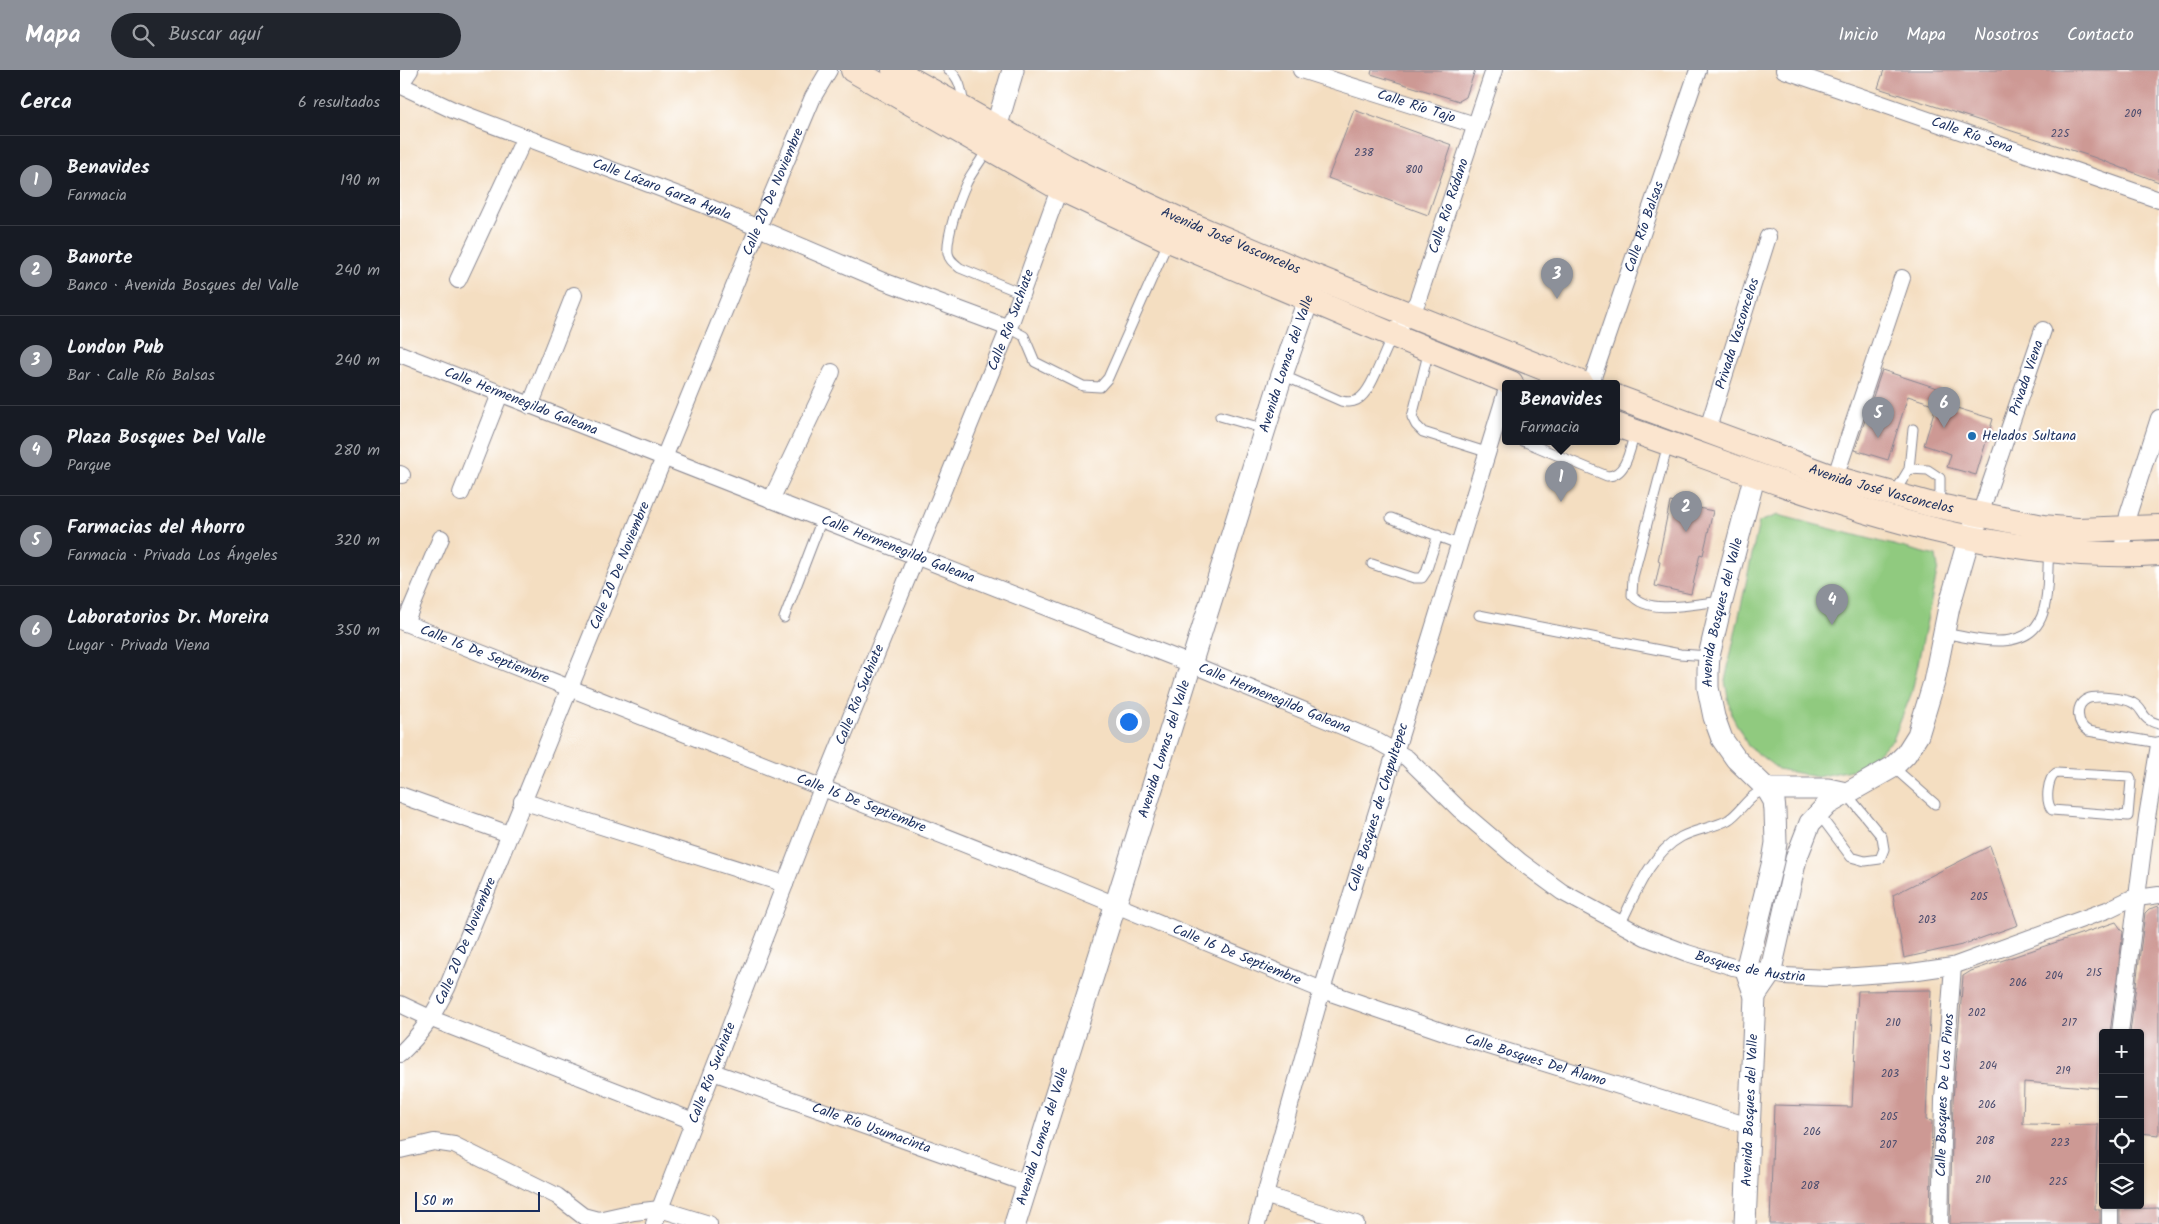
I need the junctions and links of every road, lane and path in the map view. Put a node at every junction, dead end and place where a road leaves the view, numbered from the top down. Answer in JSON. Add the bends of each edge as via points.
{"nodes":[{"id":1,"x":410,"y":70,"type":"edge"},
{"id":2,"x":829,"y":70,"type":"edge"},
{"id":3,"x":853,"y":70,"type":"edge"},
{"id":4,"x":894,"y":70,"type":"edge"},
{"id":5,"x":948,"y":70,"type":"edge"},
{"id":6,"x":1013,"y":70,"type":"edge"},
{"id":7,"x":1301,"y":70,"type":"edge"},
{"id":8,"x":1494,"y":70,"type":"edge"},
{"id":9,"x":1698,"y":70,"type":"edge"},
{"id":10,"x":1784,"y":70,"type":"edge"},
{"id":11,"x":400,"y":85,"type":"edge"},
{"id":12,"x":965,"y":111,"type":"junction"},
{"id":13,"x":1475,"y":125,"type":"junction"},
{"id":14,"x":525,"y":137,"type":"junction"},
{"id":15,"x":992,"y":138,"type":"junction"},
{"id":16,"x":1063,"y":178,"type":"junction"},
{"id":17,"x":2159,"y":200,"type":"edge"},
{"id":18,"x":758,"y":228,"type":"junction"},
{"id":19,"x":1173,"y":229,"type":"junction"},
{"id":20,"x":1768,"y":236,"type":"dead end"},
{"id":21,"x":1902,"y":278,"type":"dead end"},
{"id":22,"x":458,"y":280,"type":"dead end"},
{"id":23,"x":1312,"y":287,"type":"junction"},
{"id":24,"x":1021,"y":293,"type":"junction"},
{"id":25,"x":574,"y":295,"type":"dead end"},
{"id":26,"x":1408,"y":314,"type":"junction"},
{"id":27,"x":1009,"y":328,"type":"junction"},
{"id":28,"x":2043,"y":330,"type":"dead end"},
{"id":29,"x":1393,"y":336,"type":"junction"},
{"id":30,"x":1429,"y":349,"type":"junction"},
{"id":31,"x":400,"y":354,"type":"edge"},
{"id":32,"x":1517,"y":358,"type":"junction"},
{"id":33,"x":832,"y":372,"type":"dead end"},
{"id":34,"x":1282,"y":375,"type":"junction"},
{"id":35,"x":1510,"y":380,"type":"edge"},
{"id":36,"x":1573,"y":380,"type":"edge"},
{"id":37,"x":1592,"y":380,"type":"edge"},
{"id":38,"x":1502,"y":382,"type":"edge"},
{"id":39,"x":500,"y":394,"type":"junction"},
{"id":40,"x":1620,"y":398,"type":"edge"},
{"id":41,"x":530,"y":406,"type":"junction"},
{"id":42,"x":1220,"y":416,"type":"dead end"},
{"id":43,"x":2159,"y":418,"type":"edge"},
{"id":44,"x":1265,"y":429,"type":"junction"},
{"id":45,"x":1626,"y":429,"type":"edge"},
{"id":46,"x":1913,"y":429,"type":"dead end"},
{"id":47,"x":1500,"y":431,"type":"edge"},
{"id":48,"x":1707,"y":431,"type":"junction"},
{"id":49,"x":1668,"y":444,"type":"junction"},
{"id":50,"x":1533,"y":445,"type":"edge"},
{"id":51,"x":1486,"y":452,"type":"junction"},
{"id":52,"x":663,"y":458,"type":"junction"},
{"id":53,"x":1910,"y":469,"type":"junction"},
{"id":54,"x":1756,"y":474,"type":"junction"},
{"id":55,"x":1835,"y":478,"type":"junction"},
{"id":56,"x":461,"y":493,"type":"dead end"},
{"id":57,"x":1894,"y":494,"type":"junction"},
{"id":58,"x":771,"y":500,"type":"junction"},
{"id":59,"x":1937,"y":506,"type":"junction"},
{"id":60,"x":1980,"y":514,"type":"junction"},
{"id":61,"x":1391,"y":518,"type":"dead end"},
{"id":62,"x":822,"y":519,"type":"junction"},
{"id":63,"x":2159,"y":527,"type":"edge"},
{"id":64,"x":2125,"y":529,"type":"junction"},
{"id":65,"x":1438,"y":535,"type":"junction"},
{"id":66,"x":442,"y":538,"type":"dead end"},
{"id":67,"x":1969,"y":538,"type":"junction"},
{"id":68,"x":1458,"y":544,"type":"junction"},
{"id":69,"x":2049,"y":551,"type":"junction"},
{"id":70,"x":2159,"y":554,"type":"edge"},
{"id":71,"x":916,"y":555,"type":"junction"},
{"id":72,"x":2122,"y":556,"type":"junction"},
{"id":73,"x":1372,"y":564,"type":"dead end"},
{"id":74,"x":1722,"y":601,"type":"junction"},
{"id":75,"x":1479,"y":615,"type":"dead end"},
{"id":76,"x":784,"y":618,"type":"dead end"},
{"id":77,"x":402,"y":622,"type":"edge"},
{"id":78,"x":1944,"y":633,"type":"junction"},
{"id":79,"x":1709,"y":656,"type":"junction"},
{"id":80,"x":1191,"y":664,"type":"junction"},
{"id":81,"x":568,"y":688,"type":"junction"},
{"id":82,"x":2159,"y":724,"type":"edge"},
{"id":83,"x":2159,"y":744,"type":"edge"},
{"id":84,"x":1394,"y":750,"type":"junction"},
{"id":85,"x":1893,"y":767,"type":"junction"},
{"id":86,"x":822,"y":788,"type":"junction"},
{"id":87,"x":1767,"y":789,"type":"junction"},
{"id":88,"x":1846,"y":793,"type":"junction"},
{"id":89,"x":400,"y":795,"type":"edge"},
{"id":90,"x":522,"y":800,"type":"junction"},
{"id":91,"x":1935,"y":804,"type":"dead end"},
{"id":92,"x":1818,"y":812,"type":"junction"},
{"id":93,"x":2128,"y":816,"type":"junction"},
{"id":94,"x":2147,"y":817,"type":"junction"},
{"id":95,"x":509,"y":834,"type":"junction"},
{"id":96,"x":785,"y":884,"type":"junction"},
{"id":97,"x":2159,"y":895,"type":"edge"},
{"id":98,"x":2138,"y":897,"type":"junction"},
{"id":99,"x":1114,"y":906,"type":"junction"},
{"id":100,"x":1620,"y":925,"type":"junction"},
{"id":101,"x":1953,"y":966,"type":"junction"},
{"id":102,"x":1746,"y":970,"type":"junction"},
{"id":103,"x":1770,"y":974,"type":"junction"},
{"id":104,"x":1322,"y":990,"type":"junction"},
{"id":105,"x":1756,"y":996,"type":"junction"},
{"id":106,"x":400,"y":1004,"type":"edge"},
{"id":107,"x":432,"y":1019,"type":"junction"},
{"id":108,"x":2121,"y":1029,"type":"edge"},
{"id":109,"x":400,"y":1054,"type":"edge"},
{"id":110,"x":713,"y":1072,"type":"junction"},
{"id":111,"x":693,"y":1121,"type":"junction"},
{"id":112,"x":1749,"y":1126,"type":"junction"},
{"id":113,"x":400,"y":1150,"type":"edge"},
{"id":114,"x":1028,"y":1184,"type":"junction"},
{"id":115,"x":1264,"y":1195,"type":"junction"},
{"id":116,"x":2110,"y":1209,"type":"edge"},
{"id":117,"x":657,"y":1216,"type":"edge"},
{"id":118,"x":709,"y":1224,"type":"edge"},
{"id":119,"x":1014,"y":1224,"type":"edge"},
{"id":120,"x":1256,"y":1224,"type":"edge"},
{"id":121,"x":1356,"y":1224,"type":"edge"},
{"id":122,"x":1745,"y":1224,"type":"edge"},
{"id":123,"x":1940,"y":1224,"type":"edge"},
{"id":124,"x":2110,"y":1224,"type":"edge"}],
"edges":[{"from":1,"to":11,"type":"street"},
{"from":2,"to":18,"type":"street","name":"Calle 20 De Noviembre","via":[[812,97]]},
{"from":3,"to":15,"type":"main road","name":"Avenida José Vasconcelos"},
{"from":4,"to":12,"type":"main road","name":"Avenida José Vasconcelos"},
{"from":5,"to":12,"type":"lane","via":[[954,73],[962,90]]},
{"from":6,"to":15,"type":"street"},
{"from":7,"to":13,"type":"street","name":"Calle Río Tajo"},
{"from":8,"to":13,"type":"street","name":"Calle Río Ródano"},
{"from":9,"to":37,"type":"street","name":"Calle Río Balsas"},
{"from":10,"to":17,"type":"street","name":"Calle Río Sena"},
{"from":11,"to":14,"type":"street","name":"Calle Lázaro Garza Ayala","via":[[453,110]]},
{"from":12,"to":15,"type":"main road","name":"Avenida José Vasconcelos"},
{"from":13,"to":26,"type":"street","name":"Calle Río Ródano","via":[[1417,302]]},
{"from":14,"to":18,"type":"street","name":"Calle Lázaro Garza Ayala"},
{"from":14,"to":22,"type":"street"},
{"from":15,"to":16,"type":"main road","name":"Avenida José Vasconcelos"},
{"from":15,"to":24,"type":"lane","via":[[965,186],[951,231],[948,254],[960,268]]},
{"from":16,"to":19,"type":"main road","name":"Avenida José Vasconcelos"},
{"from":16,"to":24,"type":"street","name":"Calle Río Suchiate"},
{"from":18,"to":27,"type":"street","name":"Calle Lázaro Garza Ayala","via":[[883,281]]},
{"from":18,"to":52,"type":"street","name":"Calle 20 De Noviembre"},
{"from":19,"to":23,"type":"main road","name":"Avenida José Vasconcelos"},
{"from":19,"to":27,"type":"lane","via":[[1108,378],[1100,387],[1082,386],[1035,362],[1024,336]]},
{"from":20,"to":48,"type":"street","name":"Privada Vasconcelos"},
{"from":21,"to":55,"type":"street"},
{"from":23,"to":26,"type":"main road","name":"Avenida José Vasconcelos"},
{"from":23,"to":29,"type":"main road","name":"Avenida José Vasconcelos"},
{"from":23,"to":34,"type":"street","name":"Avenida Lomas del Valle"},
{"from":24,"to":27,"type":"street","name":"Calle Río Suchiate"},
{"from":25,"to":41,"type":"street"},
{"from":26,"to":29,"type":"street","name":"Calle Río Ródano"},
{"from":26,"to":32,"type":"main road","name":"Avenida José Vasconcelos"},
{"from":27,"to":71,"type":"street","name":"Calle Río Suchiate"},
{"from":28,"to":60,"type":"street","name":"Privada Viena"},
{"from":29,"to":30,"type":"main road","name":"Avenida José Vasconcelos"},
{"from":29,"to":34,"type":"lane","via":[[1364,395],[1357,400],[1341,401]]},
{"from":30,"to":38,"type":"main road","name":"Avenida José Vasconcelos"},
{"from":30,"to":51,"type":"lane","via":[[1412,417],[1416,425],[1423,432]]},
{"from":31,"to":39,"type":"street","name":"Calle Hermenegildo Galeana"},
{"from":32,"to":35,"type":"street","name":"Calle Bosques de Chapultepec"},
{"from":32,"to":36,"type":"main road","name":"Avenida José Vasconcelos"},
{"from":33,"to":58,"type":"street"},
{"from":34,"to":44,"type":"street","name":"Avenida Lomas del Valle"},
{"from":39,"to":41,"type":"street","name":"Calle Hermenegildo Galeana"},
{"from":39,"to":56,"type":"street"},
{"from":40,"to":48,"type":"main road","name":"Avenida José Vasconcelos"},
{"from":41,"to":52,"type":"street","name":"Calle Hermenegildo Galeana"},
{"from":42,"to":44,"type":"lane"},
{"from":43,"to":64,"type":"street"},
{"from":44,"to":80,"type":"street","name":"Avenida Lomas del Valle"},
{"from":45,"to":49,"type":"main road","name":"Avenida José Vasconcelos"},
{"from":45,"to":50,"type":"lane","via":[[1623,467],[1614,476]]},
{"from":46,"to":53,"type":"lane"},
{"from":47,"to":51,"type":"street","name":"Calle Bosques de Chapultepec"},
{"from":48,"to":55,"type":"main road","name":"Avenida José Vasconcelos"},
{"from":49,"to":54,"type":"main road","name":"Avenida José Vasconcelos"},
{"from":49,"to":74,"type":"lane","via":[[1633,577],[1632,595],[1643,604],[1656,606]]},
{"from":51,"to":68,"type":"street","name":"Calle Bosques de Chapultepec"},
{"from":52,"to":58,"type":"street","name":"Calle Hermenegildo Galeana"},
{"from":52,"to":81,"type":"street","name":"Calle 20 De Noviembre"},
{"from":53,"to":57,"type":"lane"},
{"from":53,"to":59,"type":"lane","via":[[1928,470],[1940,478]]},
{"from":54,"to":55,"type":"main road","via":[[1774,472],[1819,479]]},
{"from":54,"to":67,"type":"main road","name":"Avenida José Vasconcelos","via":[[1852,508]]},
{"from":54,"to":74,"type":"street","name":"Avenida Bosques del Valle"},
{"from":55,"to":57,"type":"main road","name":"Avenida José Vasconcelos"},
{"from":57,"to":59,"type":"main road","name":"Avenida José Vasconcelos"},
{"from":58,"to":62,"type":"street","name":"Calle Hermenegildo Galeana"},
{"from":59,"to":60,"type":"main road","name":"Avenida José Vasconcelos"},
{"from":60,"to":64,"type":"main road","name":"Avenida José Vasconcelos","via":[[2043,527]]},
{"from":60,"to":67,"type":"street","name":"Privada Viena"},
{"from":61,"to":65,"type":"lane"},
{"from":62,"to":71,"type":"street","name":"Calle Hermenegildo Galeana"},
{"from":62,"to":76,"type":"lane"},
{"from":63,"to":64,"type":"main road","name":"Avenida José Vasconcelos"},
{"from":64,"to":72,"type":"street"},
{"from":65,"to":68,"type":"lane"},
{"from":65,"to":73,"type":"lane","via":[[1422,578]]},
{"from":66,"to":77,"type":"street"},
{"from":67,"to":69,"type":"main road","name":"Avenida José Vasconcelos"},
{"from":67,"to":78,"type":"street","name":"Avenida Bosques del Valle"},
{"from":68,"to":84,"type":"street","name":"Calle Bosques de Chapultepec"},
{"from":69,"to":72,"type":"main road","name":"Avenida José Vasconcelos"},
{"from":69,"to":78,"type":"lane","via":[[2044,609],[2028,633],[2001,642]]},
{"from":70,"to":72,"type":"main road","name":"Avenida José Vasconcelos"},
{"from":71,"to":80,"type":"street","name":"Calle Hermenegildo Galeana"},
{"from":71,"to":86,"type":"street","name":"Calle Río Suchiate"},
{"from":74,"to":79,"type":"street","name":"Avenida Bosques del Valle"},
{"from":75,"to":79,"type":"lane","via":[[1680,654]]},
{"from":77,"to":81,"type":"street","name":"Calle 16 De Septiembre"},
{"from":78,"to":85,"type":"street","name":"Avenida Bosques del Valle","via":[[1934,682],[1918,734],[1906,754]]},
{"from":79,"to":87,"type":"street","name":"Avenida Bosques del Valle","via":[[1708,688],[1722,739],[1736,759]]},
{"from":80,"to":84,"type":"street","name":"Calle Hermenegildo Galeana","via":[[1348,727]]},
{"from":80,"to":99,"type":"street","name":"Avenida Lomas del Valle"},
{"from":81,"to":86,"type":"street","name":"Calle 16 De Septiembre"},
{"from":81,"to":90,"type":"street","name":"Calle 20 De Noviembre"},
{"from":82,"to":83,"type":"lane","via":[[2147,720],[2133,703],[2102,697],[2085,699],[2078,712],[2081,724],[2088,731]]},
{"from":83,"to":94,"type":"street"},
{"from":84,"to":100,"type":"street","name":"Bosques de Austria","via":[[1407,758],[1460,810],[1521,862],[1562,892]]},
{"from":84,"to":104,"type":"street","name":"Calle Bosques de Chapultepec"},
{"from":85,"to":88,"type":"street","name":"Avenida Bosques del Valle"},
{"from":85,"to":91,"type":"lane"},
{"from":86,"to":96,"type":"street","name":"Calle Río Suchiate"},
{"from":86,"to":99,"type":"street","name":"Calle 16 De Septiembre"},
{"from":87,"to":88,"type":"street","via":[[1828,789]]},
{"from":87,"to":100,"type":"lane","via":[[1752,796],[1733,817],[1698,829],[1666,848],[1652,865]]},
{"from":87,"to":102,"type":"street","name":"Avenida Bosques del Valle","via":[[1774,801],[1776,843]]},
{"from":88,"to":92,"type":"street","name":"Avenida Bosques del Valle"},
{"from":88,"to":92,"type":"lane","via":[[1882,837],[1884,849],[1880,859],[1865,861],[1851,857]]},
{"from":89,"to":95,"type":"street"},
{"from":90,"to":95,"type":"street","name":"Calle 20 De Noviembre"},
{"from":90,"to":96,"type":"street"},
{"from":92,"to":103,"type":"street","name":"Avenida Bosques del Valle","via":[[1803,838],[1796,859]]},
{"from":93,"to":93,"type":"lane","via":[[2130,777],[2059,773],[2051,778],[2049,803],[2052,810]]},
{"from":93,"to":94,"type":"lane"},
{"from":94,"to":98,"type":"street"},
{"from":95,"to":107,"type":"street","name":"Calle 20 De Noviembre"},
{"from":96,"to":110,"type":"street","name":"Calle Río Suchiate"},
{"from":97,"to":98,"type":"street","name":"Bosques de Austria"},
{"from":98,"to":101,"type":"street","name":"Bosques de Austria"},
{"from":98,"to":108,"type":"street"},
{"from":99,"to":104,"type":"street","name":"Calle 16 De Septiembre"},
{"from":99,"to":114,"type":"street","name":"Avenida Lomas del Valle"},
{"from":100,"to":102,"type":"street","name":"Bosques de Austria","via":[[1687,953]]},
{"from":101,"to":103,"type":"street","name":"Bosques de Austria","via":[[1828,978]]},
{"from":101,"to":123,"type":"street","name":"Calle Bosques De Los Pinos","via":[[1943,1100]]},
{"from":102,"to":103,"type":"street","name":"Bosques de Austria"},
{"from":102,"to":105,"type":"street","name":"Avenida Bosques del Valle"},
{"from":103,"to":105,"type":"street","name":"Avenida Bosques del Valle"},
{"from":104,"to":112,"type":"street","name":"Calle Bosques Del Álamo","via":[[1450,1034]]},
{"from":104,"to":115,"type":"street","name":"Calle Bosques de Chapultepec"},
{"from":105,"to":112,"type":"street","name":"Avenida Bosques del Valle"},
{"from":106,"to":107,"type":"street"},
{"from":107,"to":109,"type":"street","name":"Calle 20 De Noviembre"},
{"from":107,"to":111,"type":"street"},
{"from":110,"to":111,"type":"street","name":"Calle Río Suchiate"},
{"from":110,"to":114,"type":"street","name":"Calle Río Usumacinta"},
{"from":111,"to":117,"type":"street","name":"Calle Río Suchiate"},
{"from":112,"to":122,"type":"street","name":"Avenida Bosques del Valle"},
{"from":113,"to":117,"type":"street","via":[[434,1142],[454,1145],[557,1196],[583,1216],[598,1220],[634,1212]]},
{"from":114,"to":119,"type":"street","name":"Avenida Lomas del Valle"},
{"from":115,"to":120,"type":"street","name":"Calle Bosques de Chapultepec"},
{"from":115,"to":121,"type":"street"},
{"from":116,"to":124,"type":"street"},
{"from":117,"to":118,"type":"street"}]}
